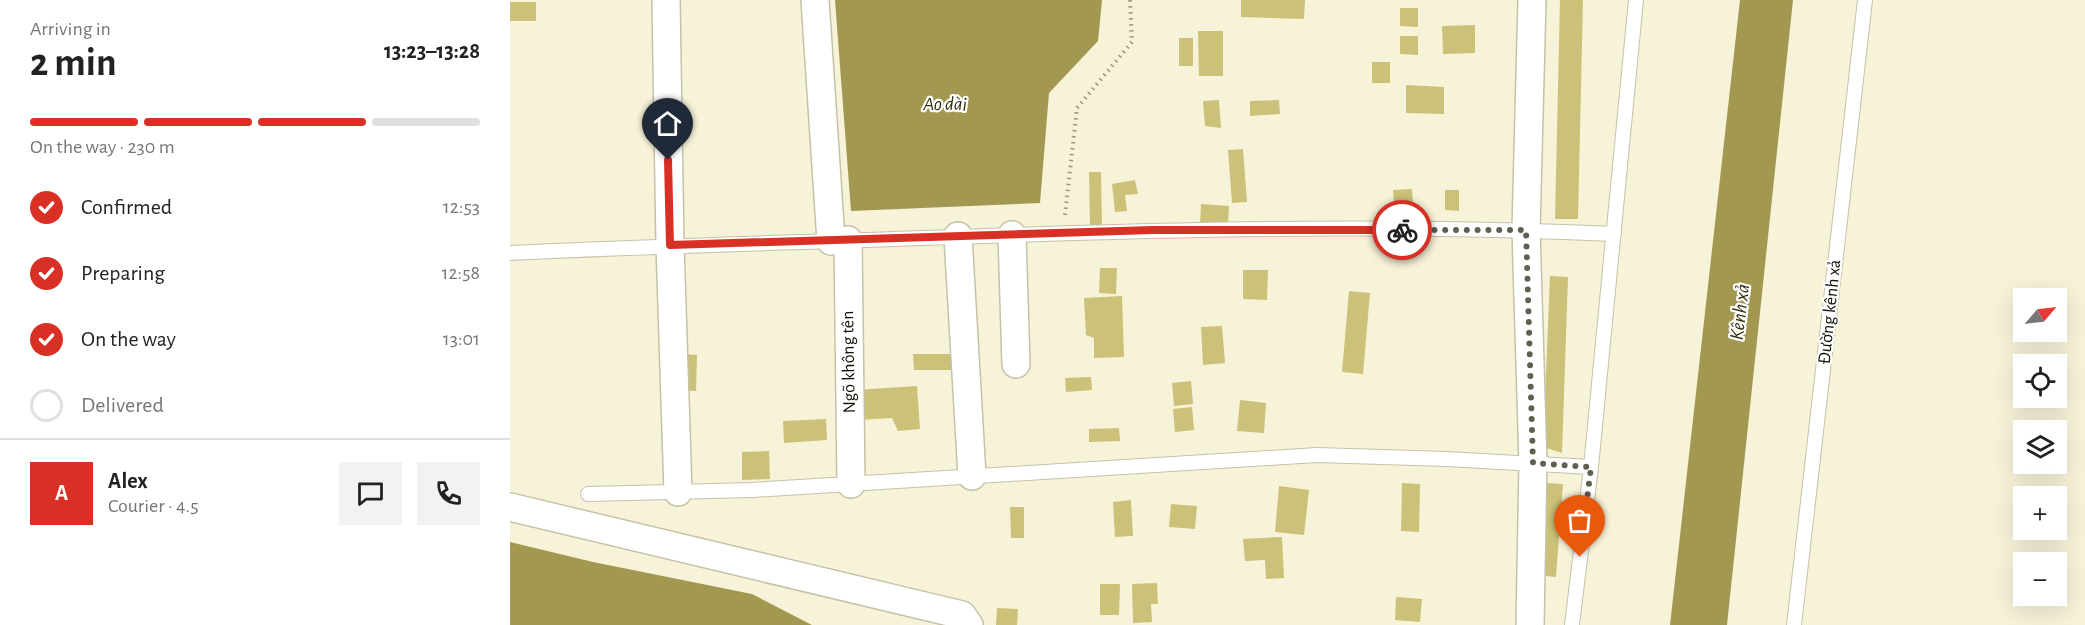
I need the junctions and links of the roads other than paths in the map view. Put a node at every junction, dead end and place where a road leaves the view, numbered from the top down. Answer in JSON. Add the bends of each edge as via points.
{"nodes":[{"id":1,"x":666,"y":0,"type":"edge"},
{"id":2,"x":815,"y":0,"type":"edge"},
{"id":3,"x":1532,"y":0,"type":"edge"},
{"id":4,"x":1636,"y":0,"type":"edge"},
{"id":5,"x":1865,"y":0,"type":"edge"},
{"id":6,"x":1526,"y":230,"type":"junction"},
{"id":7,"x":1614,"y":234,"type":"junction"},
{"id":8,"x":1012,"y":235,"type":"junction"},
{"id":9,"x":958,"y":236,"type":"junction"},
{"id":10,"x":840,"y":241,"type":"junction"},
{"id":11,"x":670,"y":245,"type":"junction"},
{"id":12,"x":510,"y":253,"type":"edge"},
{"id":13,"x":1016,"y":364,"type":"dead end"},
{"id":14,"x":1533,"y":463,"type":"junction"},
{"id":15,"x":1591,"y":467,"type":"junction"},
{"id":16,"x":972,"y":476,"type":"junction"},
{"id":17,"x":850,"y":484,"type":"junction"},
{"id":18,"x":678,"y":492,"type":"junction"},
{"id":19,"x":588,"y":494,"type":"dead end"},
{"id":20,"x":510,"y":507,"type":"edge"},
{"id":21,"x":969,"y":625,"type":"edge"},
{"id":22,"x":1530,"y":625,"type":"edge"},
{"id":23,"x":1572,"y":625,"type":"edge"},
{"id":24,"x":1794,"y":625,"type":"edge"}],
"edges":[{"from":1,"to":11,"type":"street"},
{"from":2,"to":10,"type":"street","name":"Ngõ không tên"},
{"from":3,"to":6,"type":"street"},
{"from":4,"to":7,"type":"lane"},
{"from":5,"to":24,"type":"lane","name":"Đường kênh xả"},
{"from":6,"to":7,"type":"lane"},
{"from":6,"to":8,"type":"lane","via":[[1152,230]]},
{"from":6,"to":14,"type":"street"},
{"from":7,"to":15,"type":"lane"},
{"from":8,"to":9,"type":"lane"},
{"from":8,"to":13,"type":"street"},
{"from":9,"to":10,"type":"lane"},
{"from":9,"to":16,"type":"street"},
{"from":10,"to":11,"type":"lane"},
{"from":10,"to":17,"type":"street","name":"Ngõ không tên"},
{"from":11,"to":12,"type":"lane"},
{"from":11,"to":18,"type":"street"},
{"from":14,"to":15,"type":"lane"},
{"from":14,"to":16,"type":"lane","via":[[1317,455]]},
{"from":14,"to":22,"type":"street"},
{"from":15,"to":23,"type":"lane"},
{"from":16,"to":17,"type":"lane"},
{"from":17,"to":18,"type":"lane"},
{"from":18,"to":19,"type":"lane"},
{"from":20,"to":21,"type":"street","via":[[962,615]]}]}
